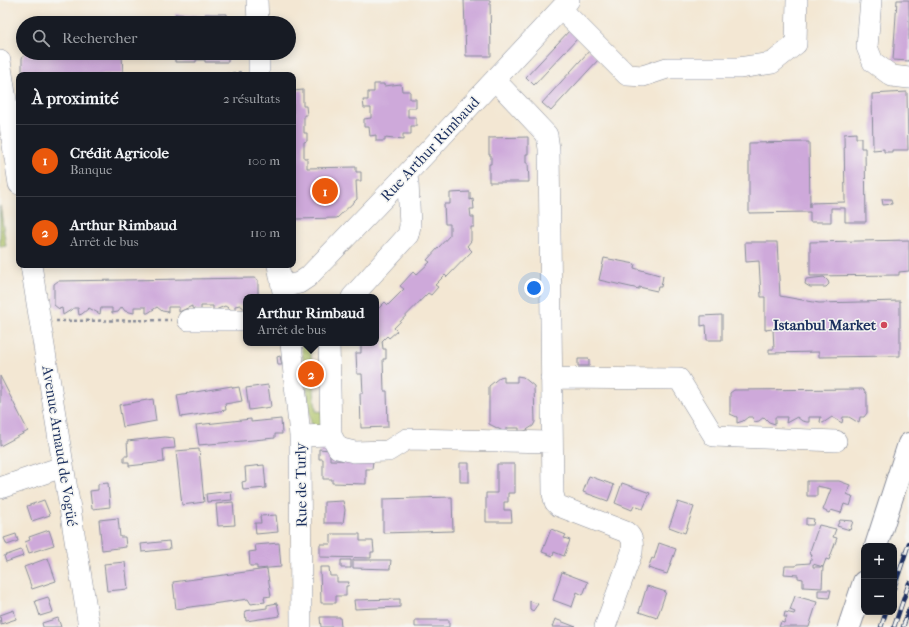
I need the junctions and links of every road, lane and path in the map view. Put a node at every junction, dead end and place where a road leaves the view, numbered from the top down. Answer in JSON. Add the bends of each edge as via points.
{"nodes":[{"id":1,"x":257,"y":0,"type":"edge"},
{"id":2,"x":798,"y":0,"type":"edge"},
{"id":3,"x":871,"y":0,"type":"edge"},
{"id":4,"x":565,"y":5,"type":"edge"},
{"id":5,"x":258,"y":16,"type":"edge"},
{"id":6,"x":257,"y":60,"type":"edge"},
{"id":7,"x":0,"y":61,"type":"edge"},
{"id":8,"x":254,"y":72,"type":"edge"},
{"id":9,"x":909,"y":78,"type":"edge"},
{"id":10,"x":495,"y":80,"type":"junction"},
{"id":11,"x":16,"y":165,"type":"edge"},
{"id":12,"x":403,"y":178,"type":"junction"},
{"id":13,"x":31,"y":268,"type":"edge"},
{"id":14,"x":279,"y":268,"type":"edge"},
{"id":15,"x":283,"y":292,"type":"edge"},
{"id":16,"x":355,"y":294,"type":"edge"},
{"id":17,"x":188,"y":320,"type":"joint"},
{"id":18,"x":243,"y":320,"type":"edge"},
{"id":19,"x":40,"y":321,"type":"junction"},
{"id":20,"x":291,"y":346,"type":"edge"},
{"id":21,"x":329,"y":346,"type":"edge"},
{"id":22,"x":551,"y":378,"type":"junction"},
{"id":23,"x":331,"y":435,"type":"junction"},
{"id":24,"x":300,"y":436,"type":"junction"},
{"id":25,"x":836,"y":441,"type":"dead end"},
{"id":26,"x":551,"y":442,"type":"junction"},
{"id":27,"x":909,"y":444,"type":"edge"},
{"id":28,"x":62,"y":467,"type":"junction"},
{"id":29,"x":0,"y":488,"type":"edge"},
{"id":30,"x":877,"y":543,"type":"edge"},
{"id":31,"x":861,"y":591,"type":"edge"},
{"id":32,"x":89,"y":627,"type":"edge"},
{"id":33,"x":302,"y":627,"type":"edge"},
{"id":34,"x":606,"y":627,"type":"edge"},
{"id":35,"x":849,"y":627,"type":"edge"}],
"edges":[{"from":1,"to":5,"type":"street"},
{"from":2,"to":4,"type":"street","via":[[796,44],[772,63],[739,68],[667,68],[643,76],[627,75]]},
{"from":3,"to":9,"type":"street","via":[[867,47],[873,62],[892,76]]},
{"from":4,"to":10,"type":"street","name":"Rue Arthur Rimbaud"},
{"from":6,"to":8,"type":"street"},
{"from":7,"to":11,"type":"street"},
{"from":10,"to":12,"type":"street","name":"Rue Arthur Rimbaud"},
{"from":10,"to":22,"type":"street","via":[[547,135]]},
{"from":12,"to":15,"type":"street","name":"Rue Arthur Rimbaud","via":[[308,277]]},
{"from":12,"to":16,"type":"street","via":[[408,182],[408,235]]},
{"from":13,"to":19,"type":"street","name":"Avenue Arnaud de Vogüé"},
{"from":14,"to":15,"type":"street"},
{"from":17,"to":18,"type":"street"},
{"from":17,"to":19,"type":"path"},
{"from":19,"to":28,"type":"street","name":"Avenue Arnaud de Vogüé"},
{"from":20,"to":24,"type":"street","name":"Rue de Turly"},
{"from":21,"to":23,"type":"street"},
{"from":22,"to":25,"type":"street","via":[[679,380],[714,436]]},
{"from":22,"to":26,"type":"street"},
{"from":23,"to":24,"type":"street"},
{"from":23,"to":26,"type":"street","via":[[338,448],[354,452],[388,451],[407,439]]},
{"from":24,"to":33,"type":"street","name":"Rue de Turly"},
{"from":26,"to":34,"type":"street","via":[[555,502],[559,506],[631,536],[632,552]]},
{"from":27,"to":30,"type":"main road"},
{"from":28,"to":29,"type":"street"},
{"from":28,"to":32,"type":"street","name":"Avenue Arnaud de Vogüé"},
{"from":31,"to":35,"type":"main road"}]}
